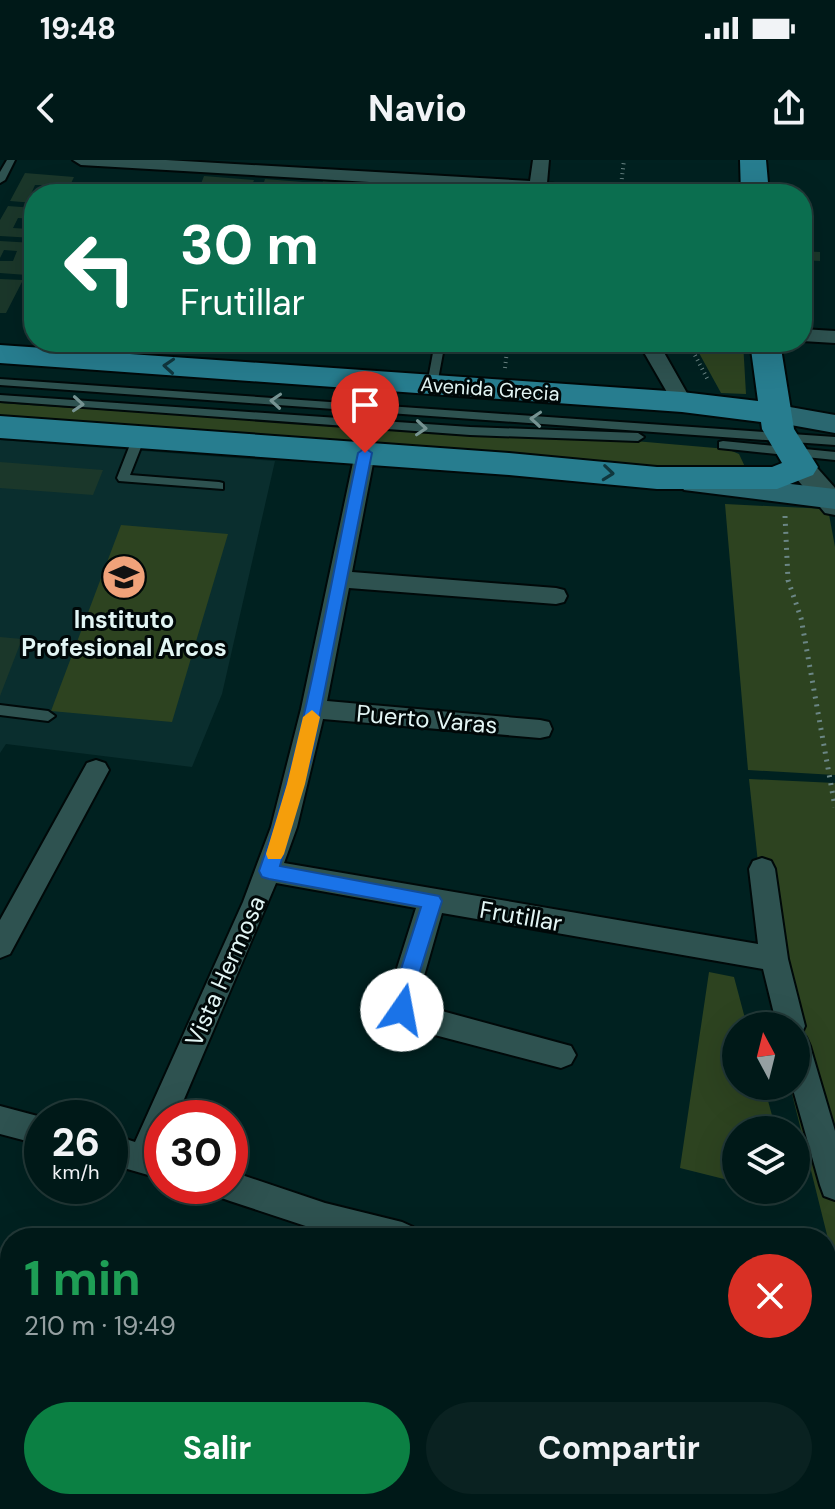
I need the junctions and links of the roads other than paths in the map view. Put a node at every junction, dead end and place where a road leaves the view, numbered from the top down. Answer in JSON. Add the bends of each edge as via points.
{"nodes":[{"id":1,"x":11,"y":160,"type":"edge"},
{"id":2,"x":81,"y":160,"type":"edge"},
{"id":3,"x":408,"y":160,"type":"edge"},
{"id":4,"x":541,"y":160,"type":"edge"},
{"id":5,"x":753,"y":160,"type":"edge"},
{"id":6,"x":150,"y":162,"type":"edge"},
{"id":7,"x":280,"y":166,"type":"edge"},
{"id":8,"x":404,"y":179,"type":"junction"},
{"id":9,"x":0,"y":180,"type":"edge"},
{"id":10,"x":488,"y":184,"type":"edge"},
{"id":11,"x":538,"y":184,"type":"edge"},
{"id":12,"x":754,"y":184,"type":"edge"},
{"id":13,"x":812,"y":336,"type":"edge"},
{"id":14,"x":835,"y":337,"type":"edge"},
{"id":15,"x":57,"y":352,"type":"edge"},
{"id":16,"x":95,"y":352,"type":"edge"},
{"id":17,"x":438,"y":352,"type":"edge"},
{"id":18,"x":654,"y":352,"type":"edge"},
{"id":19,"x":767,"y":352,"type":"edge"},
{"id":20,"x":0,"y":354,"type":"edge"},
{"id":21,"x":0,"y":382,"type":"edge"},
{"id":22,"x":432,"y":385,"type":"junction"},
{"id":23,"x":0,"y":398,"type":"edge"},
{"id":24,"x":682,"y":402,"type":"junction"},
{"id":25,"x":835,"y":424,"type":"edge"},
{"id":26,"x":0,"y":427,"type":"edge"},
{"id":27,"x":139,"y":437,"type":"junction"},
{"id":28,"x":835,"y":441,"type":"edge"},
{"id":29,"x":786,"y":442,"type":"junction"},
{"id":30,"x":365,"y":453,"type":"junction"},
{"id":31,"x":835,"y":456,"type":"edge"},
{"id":32,"x":657,"y":478,"type":"junction"},
{"id":33,"x":219,"y":486,"type":"dead end"},
{"id":34,"x":833,"y":501,"type":"edge"},
{"id":35,"x":339,"y":579,"type":"junction"},
{"id":36,"x":556,"y":596,"type":"dead end"},
{"id":37,"x":313,"y":709,"type":"junction"},
{"id":38,"x":0,"y":710,"type":"edge"},
{"id":39,"x":48,"y":716,"type":"dead end"},
{"id":40,"x":540,"y":729,"type":"dead end"},
{"id":41,"x":96,"y":770,"type":"dead end"},
{"id":42,"x":762,"y":869,"type":"dead end"},
{"id":43,"x":269,"y":871,"type":"junction"},
{"id":44,"x":432,"y":901,"type":"junction"},
{"id":45,"x":0,"y":946,"type":"edge"},
{"id":46,"x":774,"y":959,"type":"junction"},
{"id":47,"x":787,"y":1012,"type":"edge"},
{"id":48,"x":561,"y":1055,"type":"dead end"},
{"id":49,"x":810,"y":1096,"type":"edge"},
{"id":50,"x":177,"y":1100,"type":"edge"},
{"id":51,"x":0,"y":1120,"type":"edge"},
{"id":52,"x":24,"y":1126,"type":"edge"},
{"id":53,"x":835,"y":1185,"type":"edge"},
{"id":54,"x":248,"y":1192,"type":"edge"},
{"id":55,"x":364,"y":1228,"type":"edge"}],
"edges":[{"from":1,"to":9,"type":"lane"},
{"from":2,"to":6,"type":"street"},
{"from":3,"to":8,"type":"street"},
{"from":4,"to":11,"type":"street"},
{"from":5,"to":12,"type":"main road"},
{"from":6,"to":7,"type":"street"},
{"from":7,"to":8,"type":"street"},
{"from":8,"to":10,"type":"street"},
{"from":13,"to":14,"type":"street"},
{"from":15,"to":20,"type":"main road","name":"Avenida Grecia"},
{"from":22,"to":16,"type":"main road","name":"Avenida Grecia","one_way":true},
{"from":17,"to":22,"type":"lane"},
{"from":18,"to":24,"type":"street"},
{"from":19,"to":29,"type":"main road"},
{"from":29,"to":21,"type":"lane","one_way":true},
{"from":22,"to":24,"type":"main road","name":"Avenida Grecia"},
{"from":23,"to":29,"type":"lane","one_way":true,"via":[[470,431]]},
{"from":24,"to":29,"type":"main road","name":"Avenida Grecia","via":[[722,406]]},
{"from":25,"to":29,"type":"main road","name":"Avenida Grecia"},
{"from":26,"to":27,"type":"main road"},
{"from":27,"to":30,"type":"main road"},
{"from":27,"to":33,"type":"lane","via":[[123,478]]},
{"from":28,"to":29,"type":"lane"},
{"from":29,"to":31,"type":"lane"},
{"from":29,"to":32,"type":"main road","via":[[777,478]]},
{"from":29,"to":34,"type":"street"},
{"from":30,"to":32,"type":"main road","one_way":true},
{"from":30,"to":35,"type":"street","name":"Vista Hermosa"},
{"from":32,"to":34,"type":"main road"},
{"from":35,"to":36,"type":"street"},
{"from":35,"to":37,"type":"street","name":"Vista Hermosa"},
{"from":37,"to":40,"type":"street","name":"Puerto Varas"},
{"from":37,"to":43,"type":"street","name":"Vista Hermosa"},
{"from":38,"to":39,"type":"lane"},
{"from":41,"to":45,"type":"street"},
{"from":42,"to":46,"type":"street"},
{"from":43,"to":44,"type":"street","name":"Frutillar"},
{"from":43,"to":50,"type":"street","name":"Vista Hermosa"},
{"from":44,"to":46,"type":"street","name":"Frutillar"},
{"from":44,"to":48,"type":"street","via":[[402,1010]]},
{"from":46,"to":47,"type":"street"},
{"from":49,"to":53,"type":"street"},
{"from":51,"to":52,"type":"street"},
{"from":54,"to":55,"type":"street"}]}
